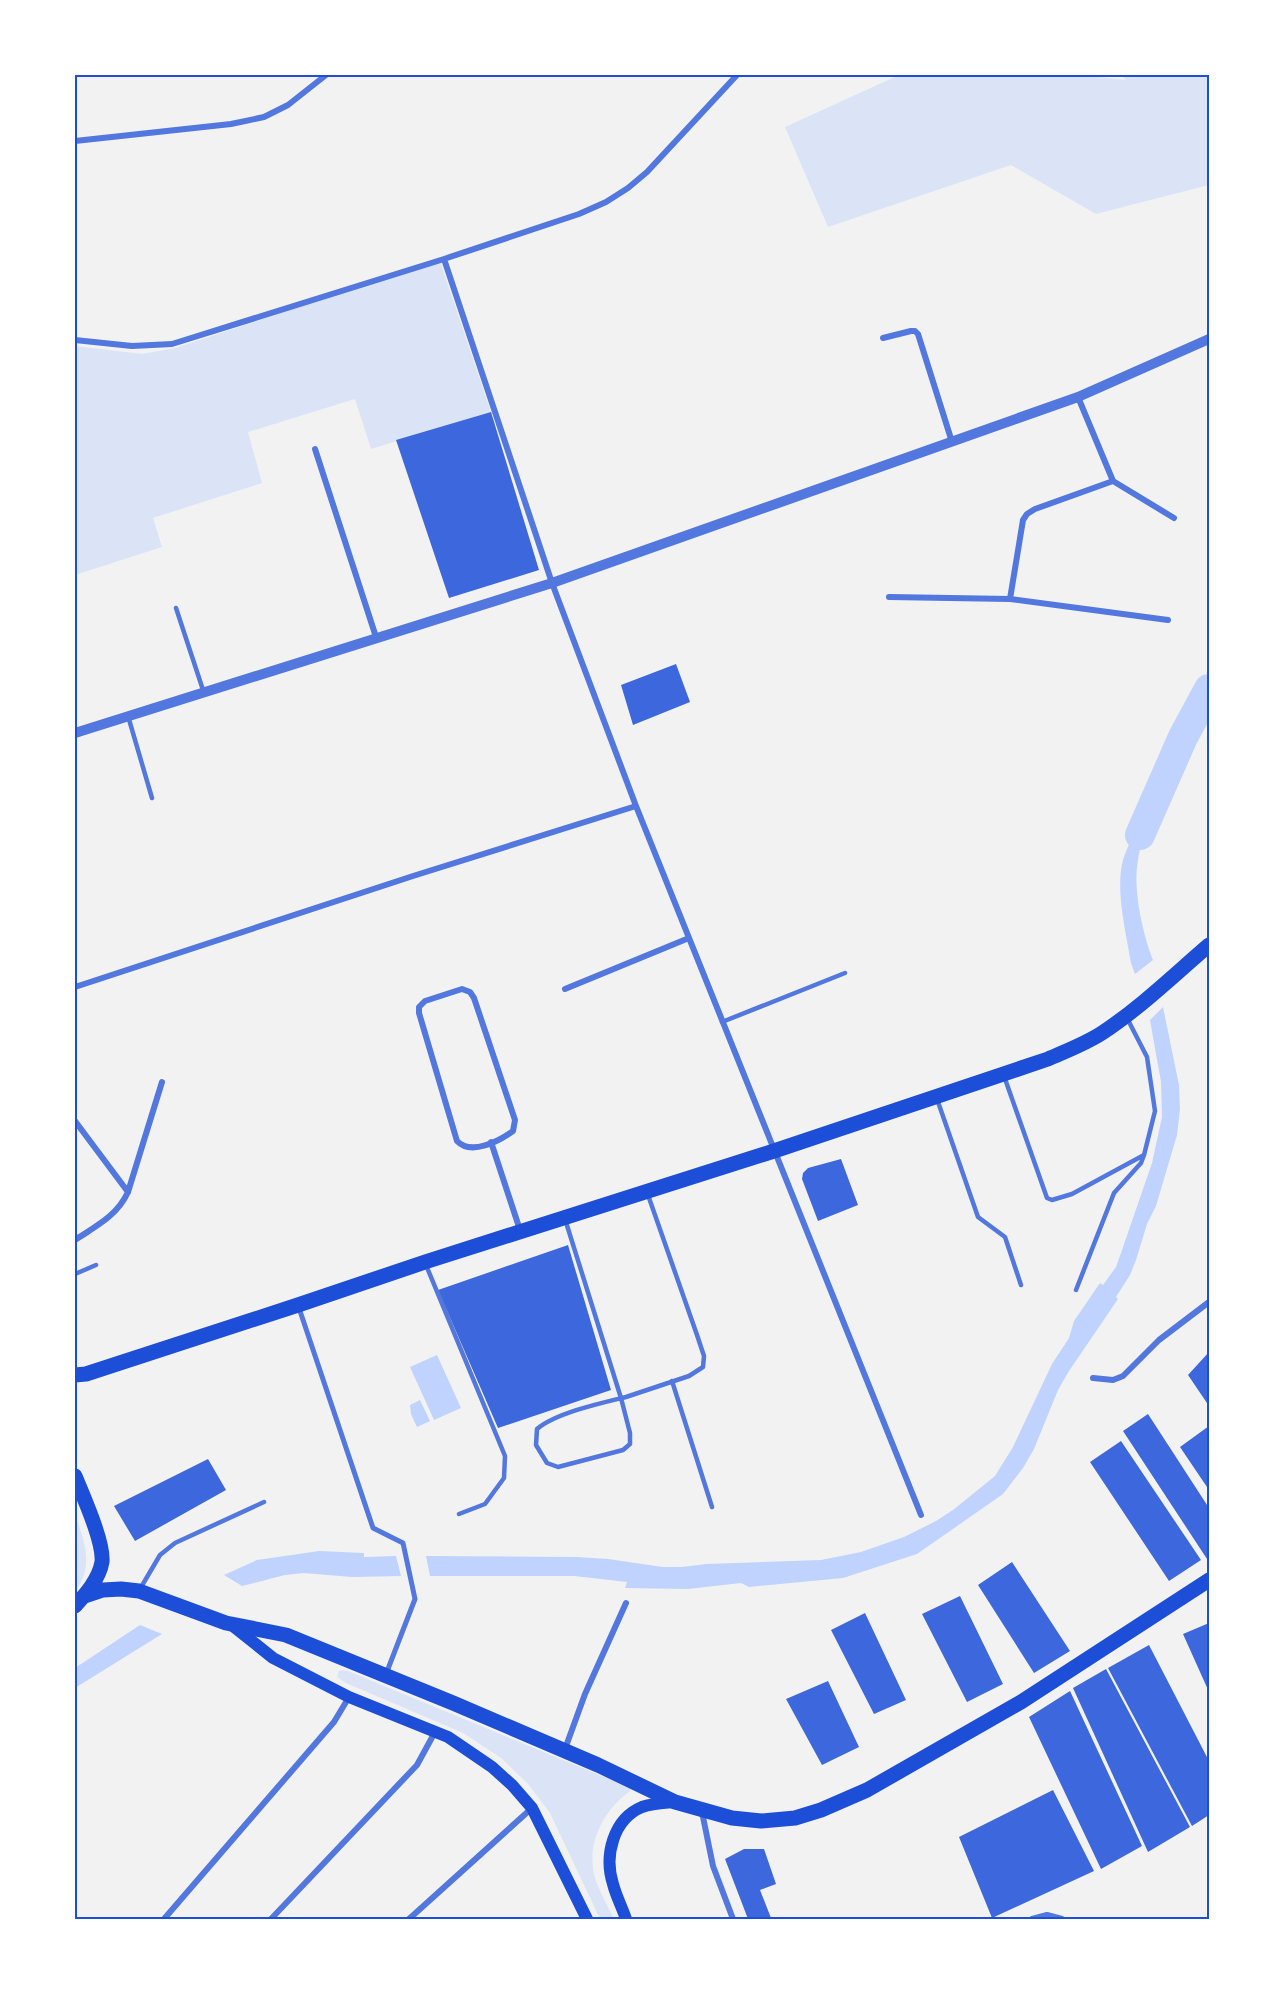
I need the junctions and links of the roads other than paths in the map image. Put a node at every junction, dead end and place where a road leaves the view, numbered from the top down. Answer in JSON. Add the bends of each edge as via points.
{"nodes":[{"id":1,"x":326,"y":75,"type":"edge"},
{"id":2,"x":737,"y":75,"type":"edge"},
{"id":3,"x":75,"y":141,"type":"edge"},
{"id":4,"x":444,"y":259,"type":"junction"},
{"id":5,"x":883,"y":338,"type":"dead end"},
{"id":6,"x":1209,"y":339,"type":"edge"},
{"id":7,"x":75,"y":340,"type":"edge"},
{"id":8,"x":1078,"y":397,"type":"junction"},
{"id":9,"x":952,"y":442,"type":"junction"},
{"id":10,"x":315,"y":449,"type":"dead end"},
{"id":11,"x":1113,"y":481,"type":"junction"},
{"id":12,"x":1174,"y":518,"type":"dead end"},
{"id":13,"x":552,"y":583,"type":"junction"},
{"id":14,"x":889,"y":597,"type":"dead end"},
{"id":15,"x":1010,"y":599,"type":"junction"},
{"id":16,"x":176,"y":608,"type":"dead end"},
{"id":17,"x":1168,"y":620,"type":"dead end"},
{"id":18,"x":376,"y":637,"type":"junction"},
{"id":19,"x":204,"y":693,"type":"junction"},
{"id":20,"x":128,"y":716,"type":"junction"},
{"id":21,"x":75,"y":732,"type":"edge"},
{"id":22,"x":152,"y":798,"type":"dead end"},
{"id":23,"x":636,"y":806,"type":"junction"},
{"id":24,"x":689,"y":938,"type":"junction"},
{"id":25,"x":1209,"y":945,"type":"edge"},
{"id":26,"x":845,"y":973,"type":"dead end"},
{"id":27,"x":75,"y":987,"type":"edge"},
{"id":28,"x":565,"y":989,"type":"dead end"},
{"id":29,"x":1125,"y":1015,"type":"junction"},
{"id":30,"x":723,"y":1022,"type":"junction"},
{"id":31,"x":1003,"y":1074,"type":"junction"},
{"id":32,"x":162,"y":1082,"type":"dead end"},
{"id":33,"x":936,"y":1097,"type":"junction"},
{"id":34,"x":75,"y":1121,"type":"edge"},
{"id":35,"x":491,"y":1142,"type":"junction"},
{"id":36,"x":774,"y":1151,"type":"junction"},
{"id":37,"x":1144,"y":1155,"type":"junction"},
{"id":38,"x":128,"y":1192,"type":"junction"},
{"id":39,"x":647,"y":1192,"type":"junction"},
{"id":40,"x":564,"y":1219,"type":"junction"},
{"id":41,"x":521,"y":1232,"type":"junction"},
{"id":42,"x":75,"y":1240,"type":"edge"},
{"id":43,"x":425,"y":1262,"type":"junction"},
{"id":44,"x":96,"y":1265,"type":"dead end"},
{"id":45,"x":75,"y":1274,"type":"edge"},
{"id":46,"x":1022,"y":1285,"type":"dead end"},
{"id":47,"x":1076,"y":1290,"type":"dead end"},
{"id":48,"x":1209,"y":1302,"type":"edge"},
{"id":49,"x":298,"y":1305,"type":"junction"},
{"id":50,"x":81,"y":1374,"type":"edge"},
{"id":51,"x":1093,"y":1378,"type":"dead end"},
{"id":52,"x":672,"y":1381,"type":"junction"},
{"id":53,"x":75,"y":1387,"type":"edge"},
{"id":54,"x":621,"y":1398,"type":"junction"},
{"id":55,"x":75,"y":1476,"type":"edge"},
{"id":56,"x":264,"y":1502,"type":"dead end"},
{"id":57,"x":712,"y":1507,"type":"dead end"},
{"id":58,"x":459,"y":1514,"type":"dead end"},
{"id":59,"x":921,"y":1515,"type":"dead end"},
{"id":60,"x":1209,"y":1580,"type":"edge"},
{"id":61,"x":139,"y":1591,"type":"junction"},
{"id":62,"x":80,"y":1601,"type":"edge"},
{"id":63,"x":626,"y":1603,"type":"dead end"},
{"id":64,"x":233,"y":1626,"type":"junction"},
{"id":65,"x":385,"y":1676,"type":"junction"},
{"id":66,"x":349,"y":1697,"type":"junction"},
{"id":67,"x":435,"y":1731,"type":"junction"},
{"id":68,"x":564,"y":1751,"type":"junction"},
{"id":69,"x":675,"y":1802,"type":"junction"},
{"id":70,"x":532,"y":1808,"type":"junction"},
{"id":71,"x":702,"y":1811,"type":"junction"},
{"id":72,"x":586,"y":1918,"type":"edge"},
{"id":73,"x":164,"y":1919,"type":"edge"},
{"id":74,"x":271,"y":1919,"type":"edge"},
{"id":75,"x":409,"y":1919,"type":"edge"},
{"id":76,"x":626,"y":1919,"type":"edge"},
{"id":77,"x":734,"y":1919,"type":"edge"},
{"id":78,"x":1032,"y":1919,"type":"edge"},
{"id":79,"x":1062,"y":1919,"type":"edge"}],
"edges":[{"from":1,"to":3,"type":"street","via":[[288,105],[264,117]]},
{"from":2,"to":4,"type":"street","via":[[647,172],[606,202]]},
{"from":4,"to":7,"type":"street","via":[[172,344],[132,346]]},
{"from":4,"to":13,"type":"street"},
{"from":5,"to":9,"type":"street","via":[[911,331],[918,334]]},
{"from":6,"to":8,"type":"street"},
{"from":8,"to":9,"type":"street"},
{"from":8,"to":11,"type":"street"},
{"from":9,"to":13,"type":"street"},
{"from":10,"to":18,"type":"street"},
{"from":11,"to":12,"type":"street"},
{"from":11,"to":15,"type":"street","via":[[1027,514],[1020,529]]},
{"from":13,"to":18,"type":"street"},
{"from":13,"to":23,"type":"street"},
{"from":14,"to":15,"type":"street"},
{"from":15,"to":17,"type":"street"},
{"from":16,"to":19,"type":"lane"},
{"from":18,"to":19,"type":"street"},
{"from":19,"to":20,"type":"street"},
{"from":20,"to":21,"type":"street"},
{"from":20,"to":22,"type":"lane"},
{"from":23,"to":24,"type":"street"},
{"from":23,"to":27,"type":"street"},
{"from":24,"to":28,"type":"street"},
{"from":24,"to":30,"type":"street"},
{"from":25,"to":29,"type":"main road"},
{"from":26,"to":30,"type":"lane"},
{"from":29,"to":31,"type":"main road","via":[[1078,1046]]},
{"from":29,"to":37,"type":"lane","via":[[1147,1057],[1155,1111]]},
{"from":30,"to":36,"type":"street"},
{"from":31,"to":33,"type":"main road"},
{"from":31,"to":37,"type":"lane","via":[[1047,1197],[1052,1200],[1072,1194]]},
{"from":32,"to":38,"type":"street"},
{"from":33,"to":36,"type":"main road"},
{"from":33,"to":46,"type":"lane","via":[[978,1217],[1005,1237]]},
{"from":34,"to":38,"type":"street"},
{"from":35,"to":35,"type":"street","via":[[471,1149],[457,1141],[419,1012],[425,1001],[462,989],[474,998],[515,1120],[513,1131]]},
{"from":35,"to":41,"type":"street"},
{"from":36,"to":39,"type":"main road"},
{"from":36,"to":59,"type":"street"},
{"from":37,"to":47,"type":"lane","via":[[1114,1193]]},
{"from":38,"to":42,"type":"street","via":[[114,1215]]},
{"from":39,"to":40,"type":"main road"},
{"from":39,"to":52,"type":"lane","via":[[704,1356],[703,1367]]},
{"from":40,"to":41,"type":"main road"},
{"from":40,"to":54,"type":"lane"},
{"from":41,"to":43,"type":"main road"},
{"from":43,"to":49,"type":"main road"},
{"from":43,"to":58,"type":"lane","via":[[505,1456],[504,1478],[485,1504]]},
{"from":44,"to":45,"type":"lane"},
{"from":48,"to":51,"type":"street","via":[[1159,1340],[1124,1376],[1113,1380]]},
{"from":49,"to":50,"type":"main road"},
{"from":49,"to":65,"type":"street","via":[[373,1528],[403,1543],[416,1599]]},
{"from":50,"to":53,"type":"main road"},
{"from":52,"to":54,"type":"lane"},
{"from":52,"to":57,"type":"lane"},
{"from":54,"to":54,"type":"lane","via":[[630,1444],[623,1450],[558,1467],[547,1463],[536,1445],[537,1429],[547,1421]]},
{"from":55,"to":62,"type":"main road","via":[[102,1554],[100,1569]]},
{"from":56,"to":61,"type":"lane","via":[[175,1543],[160,1555]]},
{"from":60,"to":71,"type":"main road","via":[[1021,1702],[867,1790],[795,1818],[761,1821]]},
{"from":61,"to":62,"type":"main road","via":[[103,1590]]},
{"from":61,"to":64,"type":"main road"},
{"from":63,"to":68,"type":"street"},
{"from":64,"to":65,"type":"main road","via":[[286,1635]]},
{"from":64,"to":66,"type":"main road","via":[[273,1658]]},
{"from":65,"to":68,"type":"main road"},
{"from":66,"to":67,"type":"main road"},
{"from":66,"to":73,"type":"street","via":[[334,1722]]},
{"from":67,"to":70,"type":"main road","via":[[492,1767]]},
{"from":67,"to":74,"type":"street","via":[[417,1765]]},
{"from":68,"to":69,"type":"main road"},
{"from":69,"to":71,"type":"main road"},
{"from":69,"to":76,"type":"main road","via":[[633,1812],[611,1844],[612,1883]]},
{"from":70,"to":72,"type":"main road"},
{"from":70,"to":75,"type":"street"},
{"from":71,"to":77,"type":"street","via":[[713,1866]]},
{"from":78,"to":79,"type":"street","via":[[1047,1915]]}]}
